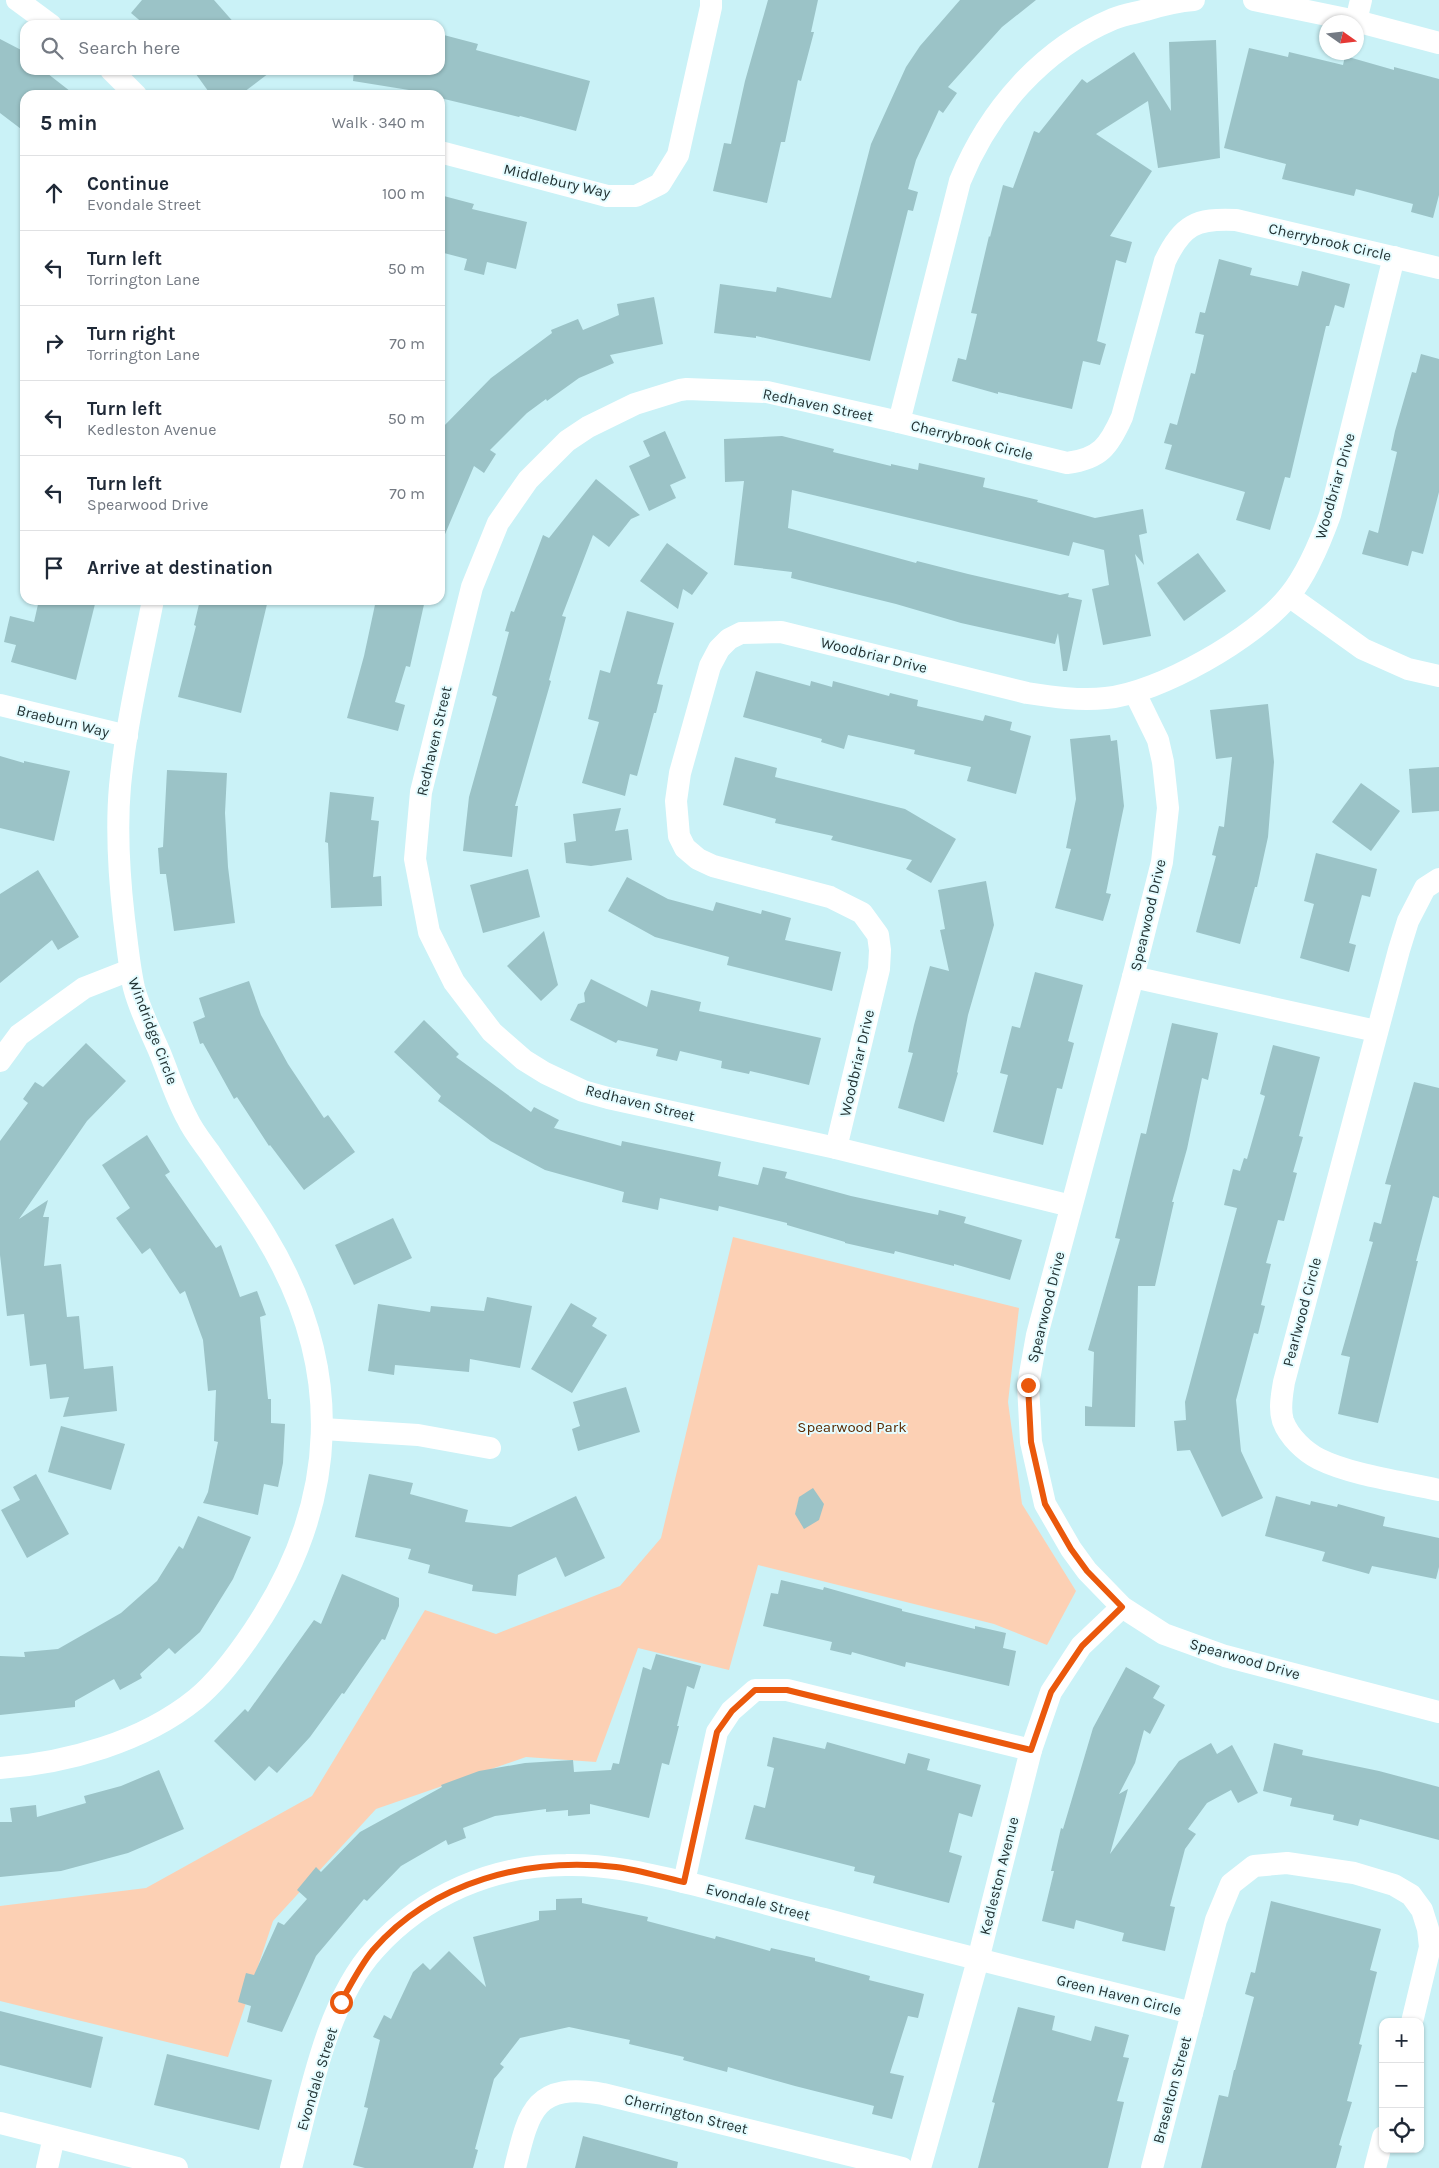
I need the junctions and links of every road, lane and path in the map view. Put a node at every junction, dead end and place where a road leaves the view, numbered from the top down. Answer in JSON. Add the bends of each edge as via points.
{"nodes":[{"id":1,"x":17,"y":0,"type":"edge"},
{"id":2,"x":711,"y":0,"type":"edge"},
{"id":3,"x":1194,"y":0,"type":"edge"},
{"id":4,"x":1254,"y":0,"type":"edge"},
{"id":5,"x":1359,"y":11,"type":"edge"},
{"id":6,"x":44,"y":20,"type":"edge"},
{"id":7,"x":1439,"y":43,"type":"edge"},
{"id":8,"x":116,"y":75,"type":"edge"},
{"id":9,"x":131,"y":90,"type":"edge"},
{"id":10,"x":445,"y":153,"type":"edge"},
{"id":11,"x":1394,"y":257,"type":"junction"},
{"id":12,"x":1439,"y":268,"type":"edge"},
{"id":13,"x":899,"y":422,"type":"junction"},
{"id":14,"x":1289,"y":596,"type":"junction"},
{"id":15,"x":153,"y":605,"type":"edge"},
{"id":16,"x":1439,"y":676,"type":"edge"},
{"id":17,"x":1135,"y":692,"type":"junction"},
{"id":18,"x":0,"y":705,"type":"edge"},
{"id":19,"x":127,"y":736,"type":"junction"},
{"id":20,"x":1439,"y":879,"type":"edge"},
{"id":21,"x":130,"y":970,"type":"junction"},
{"id":22,"x":1134,"y":976,"type":"junction"},
{"id":23,"x":1376,"y":1032,"type":"junction"},
{"id":24,"x":0,"y":1061,"type":"edge"},
{"id":25,"x":836,"y":1148,"type":"junction"},
{"id":26,"x":1071,"y":1206,"type":"junction"},
{"id":27,"x":323,"y":1429,"type":"junction"},
{"id":28,"x":490,"y":1448,"type":"dead end"},
{"id":29,"x":1439,"y":1490,"type":"edge"},
{"id":30,"x":1122,"y":1607,"type":"junction"},
{"id":31,"x":1439,"y":1712,"type":"edge"},
{"id":32,"x":1031,"y":1750,"type":"junction"},
{"id":33,"x":0,"y":1768,"type":"edge"},
{"id":34,"x":684,"y":1882,"type":"junction"},
{"id":35,"x":978,"y":1960,"type":"junction"},
{"id":36,"x":1192,"y":2012,"type":"junction"},
{"id":37,"x":1413,"y":2018,"type":"edge"},
{"id":38,"x":0,"y":2123,"type":"edge"},
{"id":39,"x":54,"y":2137,"type":"junction"},
{"id":40,"x":1379,"y":2152,"type":"edge"},
{"id":41,"x":47,"y":2168,"type":"edge"},
{"id":42,"x":176,"y":2168,"type":"edge"},
{"id":43,"x":291,"y":2168,"type":"edge"},
{"id":44,"x":515,"y":2168,"type":"edge"},
{"id":45,"x":902,"y":2168,"type":"edge"},
{"id":46,"x":920,"y":2168,"type":"edge"},
{"id":47,"x":1152,"y":2168,"type":"edge"},
{"id":48,"x":1375,"y":2168,"type":"edge"}],
"edges":[{"from":1,"to":6,"type":"street"},
{"from":2,"to":10,"type":"street","name":"Middlebury Way","via":[[678,156],[660,184],[636,196],[607,196]]},
{"from":3,"to":13,"type":"street","name":"Cherrybrook Circle","via":[[1114,18],[1070,41],[1031,72],[998,112],[971,155],[960,181]]},
{"from":4,"to":5,"type":"street"},
{"from":5,"to":7,"type":"street"},
{"from":8,"to":9,"type":"street"},
{"from":11,"to":12,"type":"street","name":"Cherrybrook Circle"},
{"from":11,"to":13,"type":"street","name":"Cherrybrook Circle","via":[[1236,220],[1213,219],[1189,227],[1172,245],[1165,261],[1122,417],[1103,450],[1086,461],[1067,463]]},
{"from":11,"to":14,"type":"street","name":"Woodbriar Drive","via":[[1330,515],[1319,545]]},
{"from":13,"to":25,"type":"street","name":"Redhaven Street","via":[[767,392],[687,389],[634,404],[567,441],[528,480],[498,523],[472,588],[421,792],[415,858],[429,932],[454,982],[492,1032],[545,1073],[583,1091],[608,1098]]},
{"from":14,"to":16,"type":"street","via":[[1363,649],[1408,668]]},
{"from":14,"to":17,"type":"street","name":"Woodbriar Drive","via":[[1253,629],[1223,650]]},
{"from":15,"to":19,"type":"street","name":"Windridge Circle"},
{"from":17,"to":22,"type":"street","name":"Spearwood Drive","via":[[1158,740],[1168,808],[1162,862]]},
{"from":17,"to":25,"type":"street","name":"Woodbriar Drive","via":[[1097,698],[1059,698],[1027,693],[781,632],[742,633],[719,649],[710,666],[680,773],[676,801],[679,836],[685,848],[714,866],[830,897],[862,913],[878,935],[879,970]]},
{"from":18,"to":19,"type":"street","name":"Braeburn Way"},
{"from":19,"to":21,"type":"street","name":"Windridge Circle","via":[[118,832],[119,876]]},
{"from":20,"to":23,"type":"street","name":"Pearlwood Circle","via":[[1425,888],[1408,921]]},
{"from":21,"to":24,"type":"street","via":[[84,988],[19,1036]]},
{"from":21,"to":27,"type":"street","name":"Windridge Circle","via":[[136,994],[187,1119],[264,1233],[287,1274],[305,1318],[318,1367]]},
{"from":22,"to":23,"type":"street"},
{"from":22,"to":26,"type":"street","name":"Spearwood Drive"},
{"from":23,"to":29,"type":"street","name":"Pearlwood Circle","via":[[1284,1382],[1283,1420],[1305,1450],[1320,1460]]},
{"from":25,"to":26,"type":"street","name":"Redhaven Street"},
{"from":26,"to":30,"type":"street","name":"Spearwood Drive","via":[[1037,1335],[1028,1385],[1031,1442],[1045,1504],[1087,1571]]},
{"from":27,"to":28,"type":"street","via":[[418,1435]]},
{"from":27,"to":33,"type":"street","name":"Windridge Circle","via":[[318,1482],[308,1525],[289,1571],[234,1660],[197,1698],[150,1727],[90,1751]]},
{"from":30,"to":31,"type":"street","name":"Spearwood Drive","via":[[1164,1634],[1225,1656]]},
{"from":30,"to":32,"type":"street","name":"Kedleston Avenue","via":[[1082,1646],[1051,1692]]},
{"from":32,"to":34,"type":"street","via":[[787,1690],[755,1690],[732,1711],[717,1732]]},
{"from":32,"to":35,"type":"street","name":"Kedleston Avenue"},
{"from":34,"to":35,"type":"street","name":"Evondale Street"},
{"from":34,"to":43,"type":"street","name":"Evondale Street","via":[[617,1867],[534,1867],[496,1874],[423,1906],[373,1951],[341,2002],[320,2060]]},
{"from":35,"to":36,"type":"street","name":"Green Haven Circle"},
{"from":35,"to":46,"type":"street","name":"Kedleston Avenue"},
{"from":36,"to":37,"type":"street","name":"Green Haven Circle","via":[[1216,1920],[1231,1884],[1254,1866],[1287,1862],[1394,1884],[1411,1895],[1422,1910],[1430,1947]]},
{"from":36,"to":47,"type":"street","name":"Braselton Street"},
{"from":38,"to":39,"type":"street"},
{"from":39,"to":41,"type":"street"},
{"from":39,"to":42,"type":"street"},
{"from":40,"to":48,"type":"street"},
{"from":44,"to":45,"type":"street","name":"Cherrington Street","via":[[524,2130],[542,2101],[560,2091],[582,2090]]}]}
